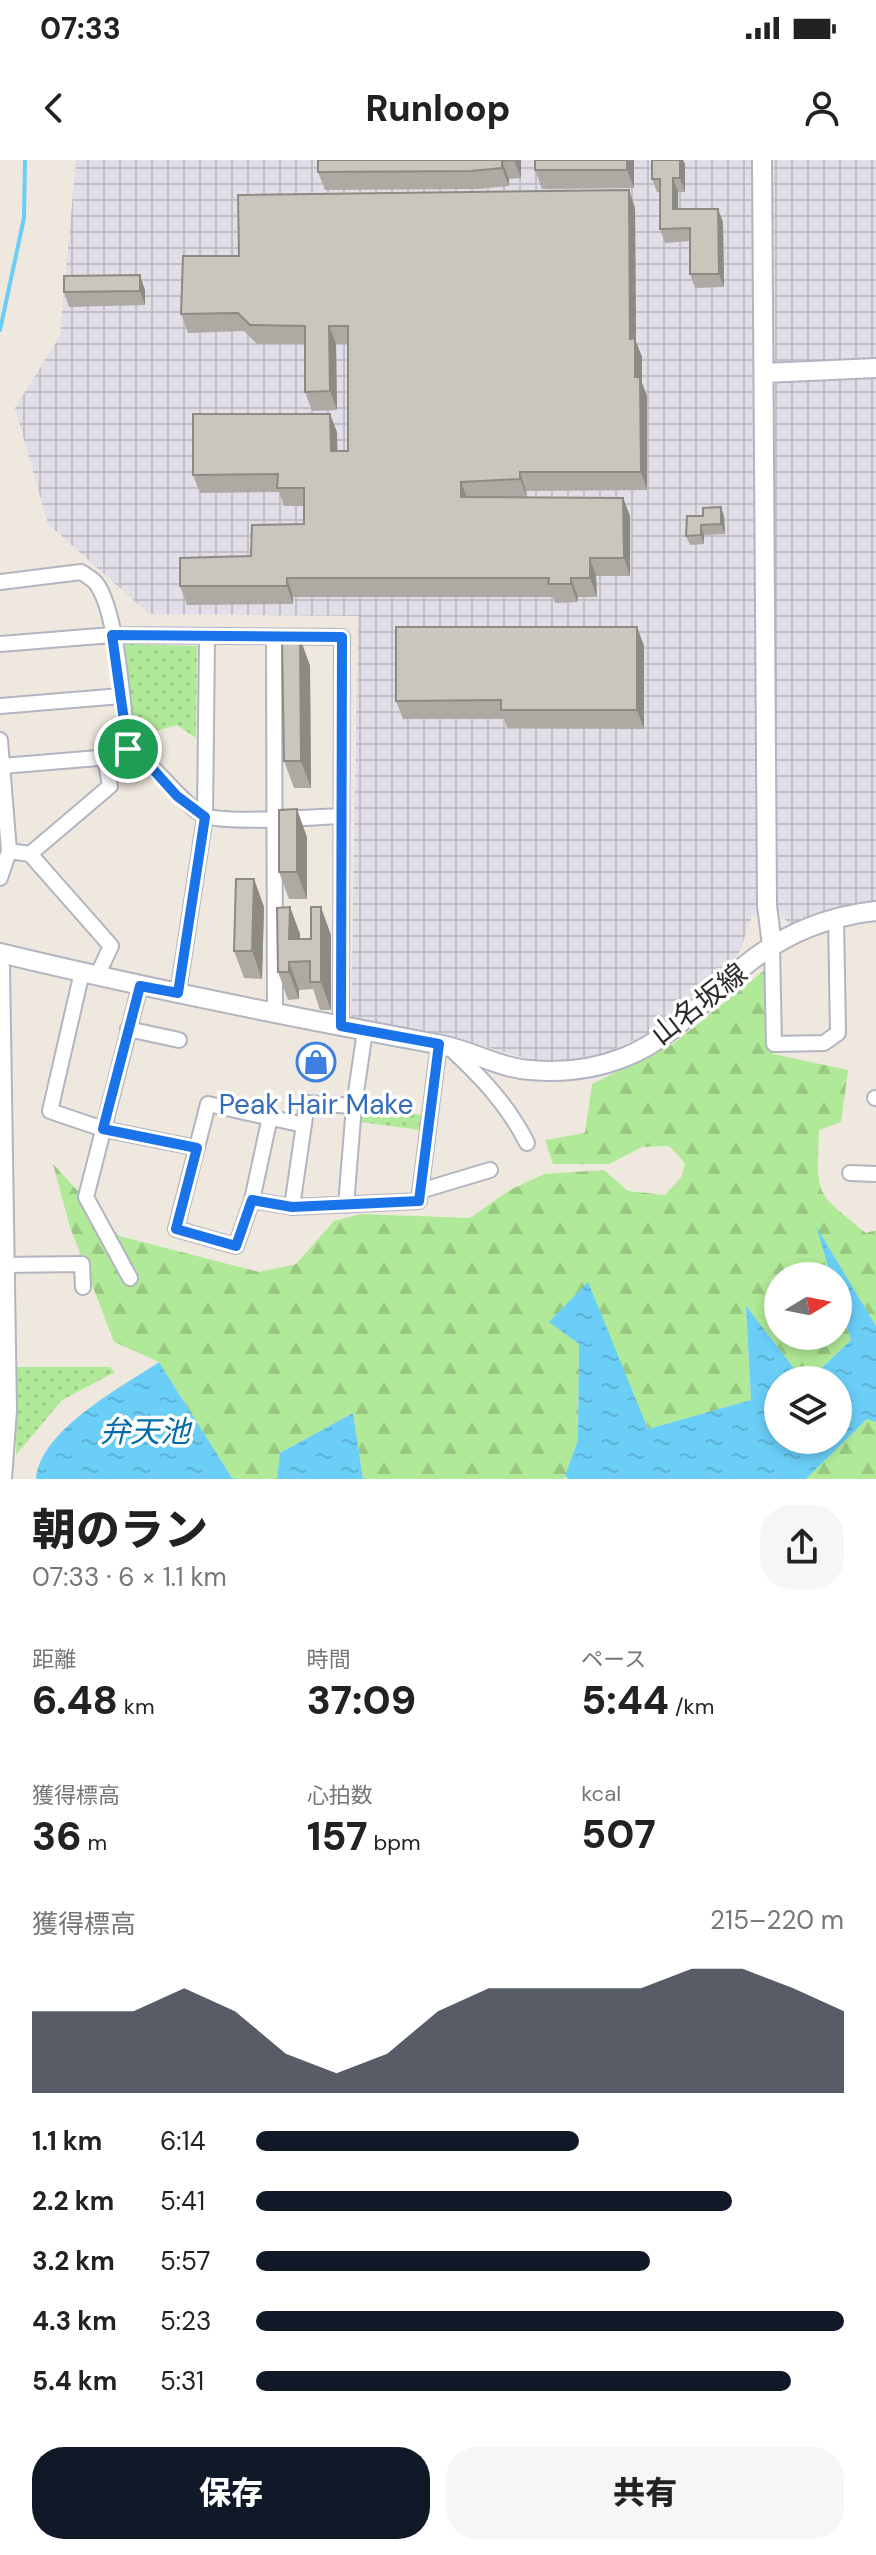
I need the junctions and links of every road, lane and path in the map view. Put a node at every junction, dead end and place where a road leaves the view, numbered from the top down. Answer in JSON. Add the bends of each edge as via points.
{"nodes":[{"id":1,"x":762,"y":160,"type":"edge"},
{"id":2,"x":876,"y":368,"type":"edge"},
{"id":3,"x":765,"y":373,"type":"junction"},
{"id":4,"x":0,"y":582,"type":"edge"},
{"id":5,"x":112,"y":635,"type":"junction"},
{"id":6,"x":274,"y":637,"type":"junction"},
{"id":7,"x":207,"y":638,"type":"junction"},
{"id":8,"x":0,"y":644,"type":"edge"},
{"id":9,"x":121,"y":696,"type":"junction"},
{"id":10,"x":0,"y":706,"type":"edge"},
{"id":11,"x":0,"y":740,"type":"edge"},
{"id":12,"x":128,"y":749,"type":"junction"},
{"id":13,"x":105,"y":757,"type":"junction"},
{"id":14,"x":2,"y":766,"type":"junction"},
{"id":15,"x":3,"y":801,"type":"edge"},
{"id":16,"x":342,"y":816,"type":"junction"},
{"id":17,"x":205,"y":817,"type":"junction"},
{"id":18,"x":273,"y":819,"type":"junction"},
{"id":19,"x":9,"y":851,"type":"junction"},
{"id":20,"x":30,"y":854,"type":"junction"},
{"id":21,"x":0,"y":878,"type":"edge"},
{"id":22,"x":876,"y":911,"type":"edge"},
{"id":23,"x":836,"y":917,"type":"junction"},
{"id":24,"x":772,"y":946,"type":"junction"},
{"id":25,"x":0,"y":953,"type":"edge"},
{"id":26,"x":0,"y":967,"type":"edge"},
{"id":27,"x":90,"y":974,"type":"junction"},
{"id":28,"x":140,"y":986,"type":"junction"},
{"id":29,"x":178,"y":993,"type":"junction"},
{"id":30,"x":275,"y":1013,"type":"junction"},
{"id":31,"x":341,"y":1026,"type":"junction"},
{"id":32,"x":128,"y":1029,"type":"junction"},
{"id":33,"x":365,"y":1031,"type":"junction"},
{"id":34,"x":179,"y":1040,"type":"dead end"},
{"id":35,"x":443,"y":1045,"type":"junction"},
{"id":36,"x":354,"y":1106,"type":"junction"},
{"id":37,"x":270,"y":1117,"type":"junction"},
{"id":38,"x":304,"y":1125,"type":"junction"},
{"id":39,"x":103,"y":1129,"type":"junction"},
{"id":40,"x":527,"y":1143,"type":"dead end"},
{"id":41,"x":197,"y":1148,"type":"junction"},
{"id":42,"x":490,"y":1170,"type":"dead end"},
{"id":43,"x":850,"y":1173,"type":"dead end"},
{"id":44,"x":876,"y":1174,"type":"edge"},
{"id":45,"x":420,"y":1191,"type":"junction"},
{"id":46,"x":252,"y":1200,"type":"junction"},
{"id":47,"x":346,"y":1205,"type":"junction"},
{"id":48,"x":292,"y":1207,"type":"junction"},
{"id":49,"x":2,"y":1265,"type":"edge"},
{"id":50,"x":130,"y":1278,"type":"dead end"},
{"id":51,"x":83,"y":1287,"type":"dead end"},
{"id":52,"x":4,"y":1410,"type":"edge"},
{"id":53,"x":2,"y":1479,"type":"edge"}],
"edges":[{"from":1,"to":3,"type":"street"},
{"from":2,"to":3,"type":"street"},
{"from":3,"to":24,"type":"street","via":[[767,905]]},
{"from":4,"to":5,"type":"street","via":[[81,572],[95,582],[105,601]]},
{"from":5,"to":7,"type":"street"},
{"from":5,"to":8,"type":"street"},
{"from":5,"to":9,"type":"street"},
{"from":6,"to":7,"type":"street"},
{"from":6,"to":16,"type":"street","via":[[342,637]]},
{"from":6,"to":18,"type":"street"},
{"from":7,"to":17,"type":"street"},
{"from":9,"to":10,"type":"street"},
{"from":9,"to":12,"type":"street"},
{"from":11,"to":14,"type":"street"},
{"from":12,"to":13,"type":"street","via":[[122,756]]},
{"from":12,"to":17,"type":"street"},
{"from":13,"to":14,"type":"street"},
{"from":13,"to":20,"type":"street","via":[[110,786]]},
{"from":14,"to":15,"type":"street"},
{"from":15,"to":19,"type":"street"},
{"from":16,"to":18,"type":"street"},
{"from":16,"to":31,"type":"street"},
{"from":17,"to":18,"type":"street"},
{"from":17,"to":29,"type":"street"},
{"from":18,"to":30,"type":"street"},
{"from":19,"to":20,"type":"street"},
{"from":19,"to":21,"type":"street"},
{"from":20,"to":27,"type":"street","via":[[111,946]]},
{"from":22,"to":23,"type":"street","name":"山名坂線"},
{"from":23,"to":24,"type":"street","name":"山名坂線"},
{"from":23,"to":24,"type":"street","via":[[838,1033],[824,1043],[774,1044]]},
{"from":24,"to":35,"type":"street","name":"山名坂線","via":[[674,1029],[625,1057],[593,1067],[525,1070]]},
{"from":25,"to":27,"type":"street","name":"山名坂線"},
{"from":26,"to":49,"type":"street"},
{"from":27,"to":28,"type":"street","name":"山名坂線"},
{"from":27,"to":39,"type":"street","via":[[50,1111]]},
{"from":28,"to":29,"type":"street","name":"山名坂線"},
{"from":28,"to":32,"type":"street"},
{"from":29,"to":30,"type":"street","name":"山名坂線"},
{"from":30,"to":31,"type":"street","name":"山名坂線"},
{"from":31,"to":33,"type":"street","name":"山名坂線"},
{"from":32,"to":34,"type":"street"},
{"from":32,"to":39,"type":"street"},
{"from":33,"to":35,"type":"street","name":"山名坂線"},
{"from":33,"to":36,"type":"street"},
{"from":35,"to":40,"type":"street","via":[[488,1084]]},
{"from":35,"to":45,"type":"street"},
{"from":36,"to":38,"type":"street","via":[[307,1103]]},
{"from":36,"to":47,"type":"street"},
{"from":37,"to":38,"type":"street"},
{"from":37,"to":41,"type":"street","via":[[208,1104]]},
{"from":37,"to":46,"type":"street"},
{"from":38,"to":48,"type":"street"},
{"from":39,"to":41,"type":"street"},
{"from":39,"to":50,"type":"street","via":[[86,1197]]},
{"from":41,"to":46,"type":"street","via":[[176,1229],[236,1246]]},
{"from":42,"to":45,"type":"street"},
{"from":43,"to":44,"type":"street"},
{"from":45,"to":47,"type":"street","via":[[419,1201]]},
{"from":46,"to":48,"type":"street"},
{"from":47,"to":48,"type":"street"},
{"from":49,"to":51,"type":"street","via":[[82,1264]]},
{"from":49,"to":52,"type":"street"},
{"from":52,"to":53,"type":"street"}]}
